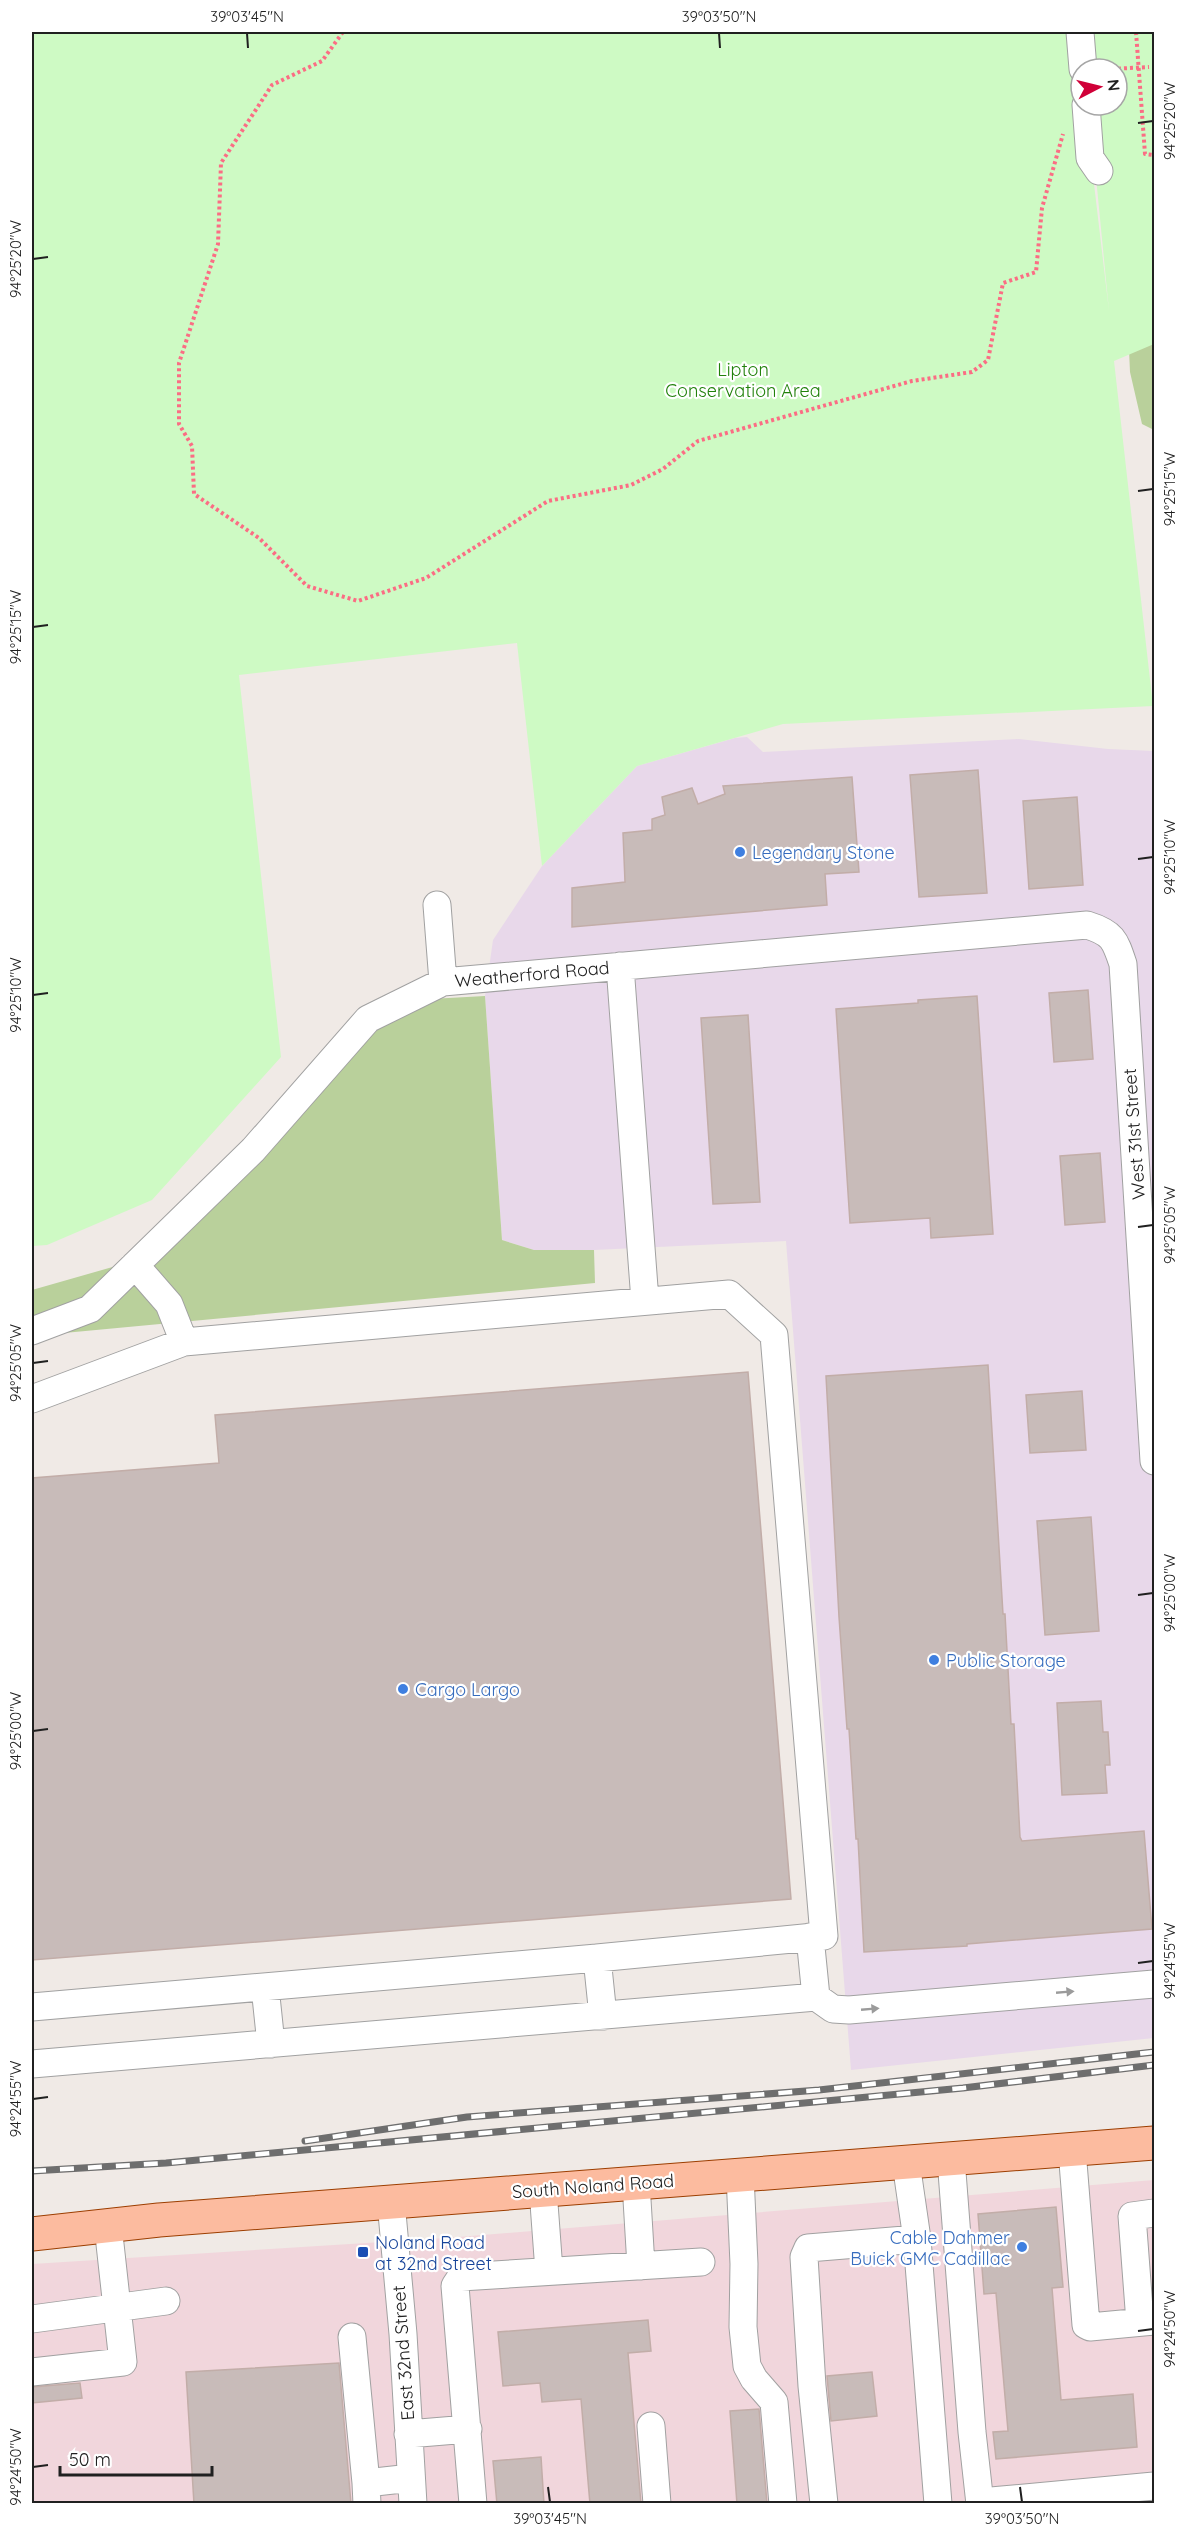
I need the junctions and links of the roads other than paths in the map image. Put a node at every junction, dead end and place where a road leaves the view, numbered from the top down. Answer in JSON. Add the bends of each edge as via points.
{"nodes":[{"id":1,"x":1080,"y":32,"type":"edge"},
{"id":2,"x":1082,"y":57,"type":"edge"},
{"id":3,"x":1087,"y":117,"type":"edge"},
{"id":4,"x":1100,"y":171,"type":"dead end"},
{"id":5,"x":437,"y":905,"type":"dead end"},
{"id":6,"x":1095,"y":927,"type":"joint"},
{"id":7,"x":620,"y":966,"type":"junction"},
{"id":8,"x":443,"y":982,"type":"junction"},
{"id":9,"x":135,"y":1265,"type":"junction"},
{"id":10,"x":645,"y":1301,"type":"junction"},
{"id":11,"x":32,"y":1331,"type":"edge"},
{"id":12,"x":184,"y":1342,"type":"junction"},
{"id":13,"x":32,"y":1399,"type":"edge"},
{"id":14,"x":1155,"y":1461,"type":"edge"},
{"id":15,"x":810,"y":1937,"type":"junction"},
{"id":16,"x":597,"y":1958,"type":"junction"},
{"id":17,"x":1155,"y":1984,"type":"edge"},
{"id":18,"x":265,"y":1987,"type":"junction"},
{"id":19,"x":816,"y":1997,"type":"junction"},
{"id":20,"x":32,"y":2007,"type":"edge"},
{"id":21,"x":603,"y":2016,"type":"junction"},
{"id":22,"x":271,"y":2044,"type":"junction"},
{"id":23,"x":32,"y":2064,"type":"edge"},
{"id":24,"x":1155,"y":2143,"type":"edge"},
{"id":25,"x":1072,"y":2150,"type":"junction"},
{"id":26,"x":951,"y":2159,"type":"junction"},
{"id":27,"x":906,"y":2163,"type":"junction"},
{"id":28,"x":740,"y":2175,"type":"junction"},
{"id":29,"x":636,"y":2183,"type":"junction"},
{"id":30,"x":543,"y":2190,"type":"junction"},
{"id":31,"x":391,"y":2202,"type":"junction"},
{"id":32,"x":1155,"y":2213,"type":"edge"},
{"id":33,"x":108,"y":2226,"type":"junction"},
{"id":34,"x":32,"y":2234,"type":"edge"},
{"id":35,"x":917,"y":2239,"type":"junction"},
{"id":36,"x":701,"y":2262,"type":"dead end"},
{"id":37,"x":641,"y":2266,"type":"junction"},
{"id":38,"x":549,"y":2271,"type":"junction"},
{"id":39,"x":166,"y":2301,"type":"dead end"},
{"id":40,"x":116,"y":2308,"type":"junction"},
{"id":41,"x":32,"y":2319,"type":"edge"},
{"id":42,"x":1147,"y":2322,"type":"edge"},
{"id":43,"x":352,"y":2337,"type":"dead end"},
{"id":44,"x":32,"y":2372,"type":"edge"},
{"id":45,"x":651,"y":2426,"type":"dead end"},
{"id":46,"x":468,"y":2429,"type":"junction"},
{"id":47,"x":408,"y":2433,"type":"junction"},
{"id":48,"x":1155,"y":2486,"type":"edge"},
{"id":49,"x":412,"y":2491,"type":"edge"},
{"id":50,"x":367,"y":2493,"type":"edge"},
{"id":51,"x":980,"y":2503,"type":"edge"},
{"id":52,"x":473,"y":2504,"type":"edge"},
{"id":53,"x":657,"y":2504,"type":"edge"},
{"id":54,"x":783,"y":2504,"type":"edge"},
{"id":55,"x":824,"y":2504,"type":"edge"},
{"id":56,"x":938,"y":2504,"type":"edge"}],
"edges":[{"from":1,"to":2,"type":"street"},
{"from":3,"to":4,"type":"street","via":[[1090,158]]},
{"from":5,"to":8,"type":"street"},
{"from":6,"to":7,"type":"street","name":"Weatherford Road"},
{"from":6,"to":14,"type":"street","name":"West 31st Street","via":[[1116,941],[1123,964]]},
{"from":7,"to":8,"type":"street","name":"Weatherford Road"},
{"from":7,"to":10,"type":"street"},
{"from":8,"to":9,"type":"street","name":"Weatherford Road","via":[[368,1019],[253,1150]]},
{"from":9,"to":11,"type":"street","name":"Weatherford Road","via":[[90,1309]]},
{"from":9,"to":12,"type":"street","via":[[170,1304]]},
{"from":10,"to":12,"type":"street"},
{"from":10,"to":15,"type":"street","via":[[729,1294],[774,1335],[824,1936]]},
{"from":12,"to":13,"type":"street"},
{"from":15,"to":16,"type":"street"},
{"from":15,"to":19,"type":"street"},
{"from":16,"to":18,"type":"street"},
{"from":16,"to":21,"type":"street"},
{"from":19,"to":17,"type":"street","one_way":true,"via":[[833,2009],[849,2010]]},
{"from":18,"to":20,"type":"street"},
{"from":18,"to":22,"type":"street"},
{"from":19,"to":21,"type":"street"},
{"from":21,"to":22,"type":"street"},
{"from":22,"to":23,"type":"street"},
{"from":24,"to":25,"type":"main road","name":"South Noland Road"},
{"from":25,"to":26,"type":"main road","name":"South Noland Road"},
{"from":25,"to":42,"type":"street","via":[[1086,2325]]},
{"from":26,"to":27,"type":"main road","name":"South Noland Road"},
{"from":26,"to":51,"type":"street"},
{"from":27,"to":28,"type":"main road","name":"South Noland Road"},
{"from":27,"to":35,"type":"street"},
{"from":28,"to":29,"type":"main road","name":"South Noland Road"},
{"from":28,"to":54,"type":"street","via":[[747,2366],[774,2402]]},
{"from":29,"to":30,"type":"main road","name":"South Noland Road"},
{"from":29,"to":37,"type":"street"},
{"from":30,"to":31,"type":"main road","name":"South Noland Road"},
{"from":30,"to":38,"type":"street"},
{"from":31,"to":33,"type":"main road","name":"South Noland Road"},
{"from":31,"to":47,"type":"street","name":"East 32nd Street"},
{"from":32,"to":42,"type":"street","via":[[1132,2216]]},
{"from":33,"to":34,"type":"main road","name":"South Noland Road"},
{"from":33,"to":40,"type":"street"},
{"from":35,"to":55,"type":"street","via":[[808,2248],[804,2258]]},
{"from":35,"to":56,"type":"street"},
{"from":36,"to":37,"type":"street"},
{"from":37,"to":38,"type":"street"},
{"from":38,"to":46,"type":"street","via":[[461,2277],[455,2286]]},
{"from":39,"to":40,"type":"street"},
{"from":40,"to":41,"type":"street"},
{"from":40,"to":44,"type":"street","via":[[123,2362]]},
{"from":43,"to":50,"type":"street"},
{"from":45,"to":53,"type":"street"},
{"from":46,"to":47,"type":"street"},
{"from":46,"to":52,"type":"street"},
{"from":47,"to":49,"type":"street","name":"East 32nd Street"},
{"from":48,"to":51,"type":"street"},
{"from":49,"to":50,"type":"street"}]}
